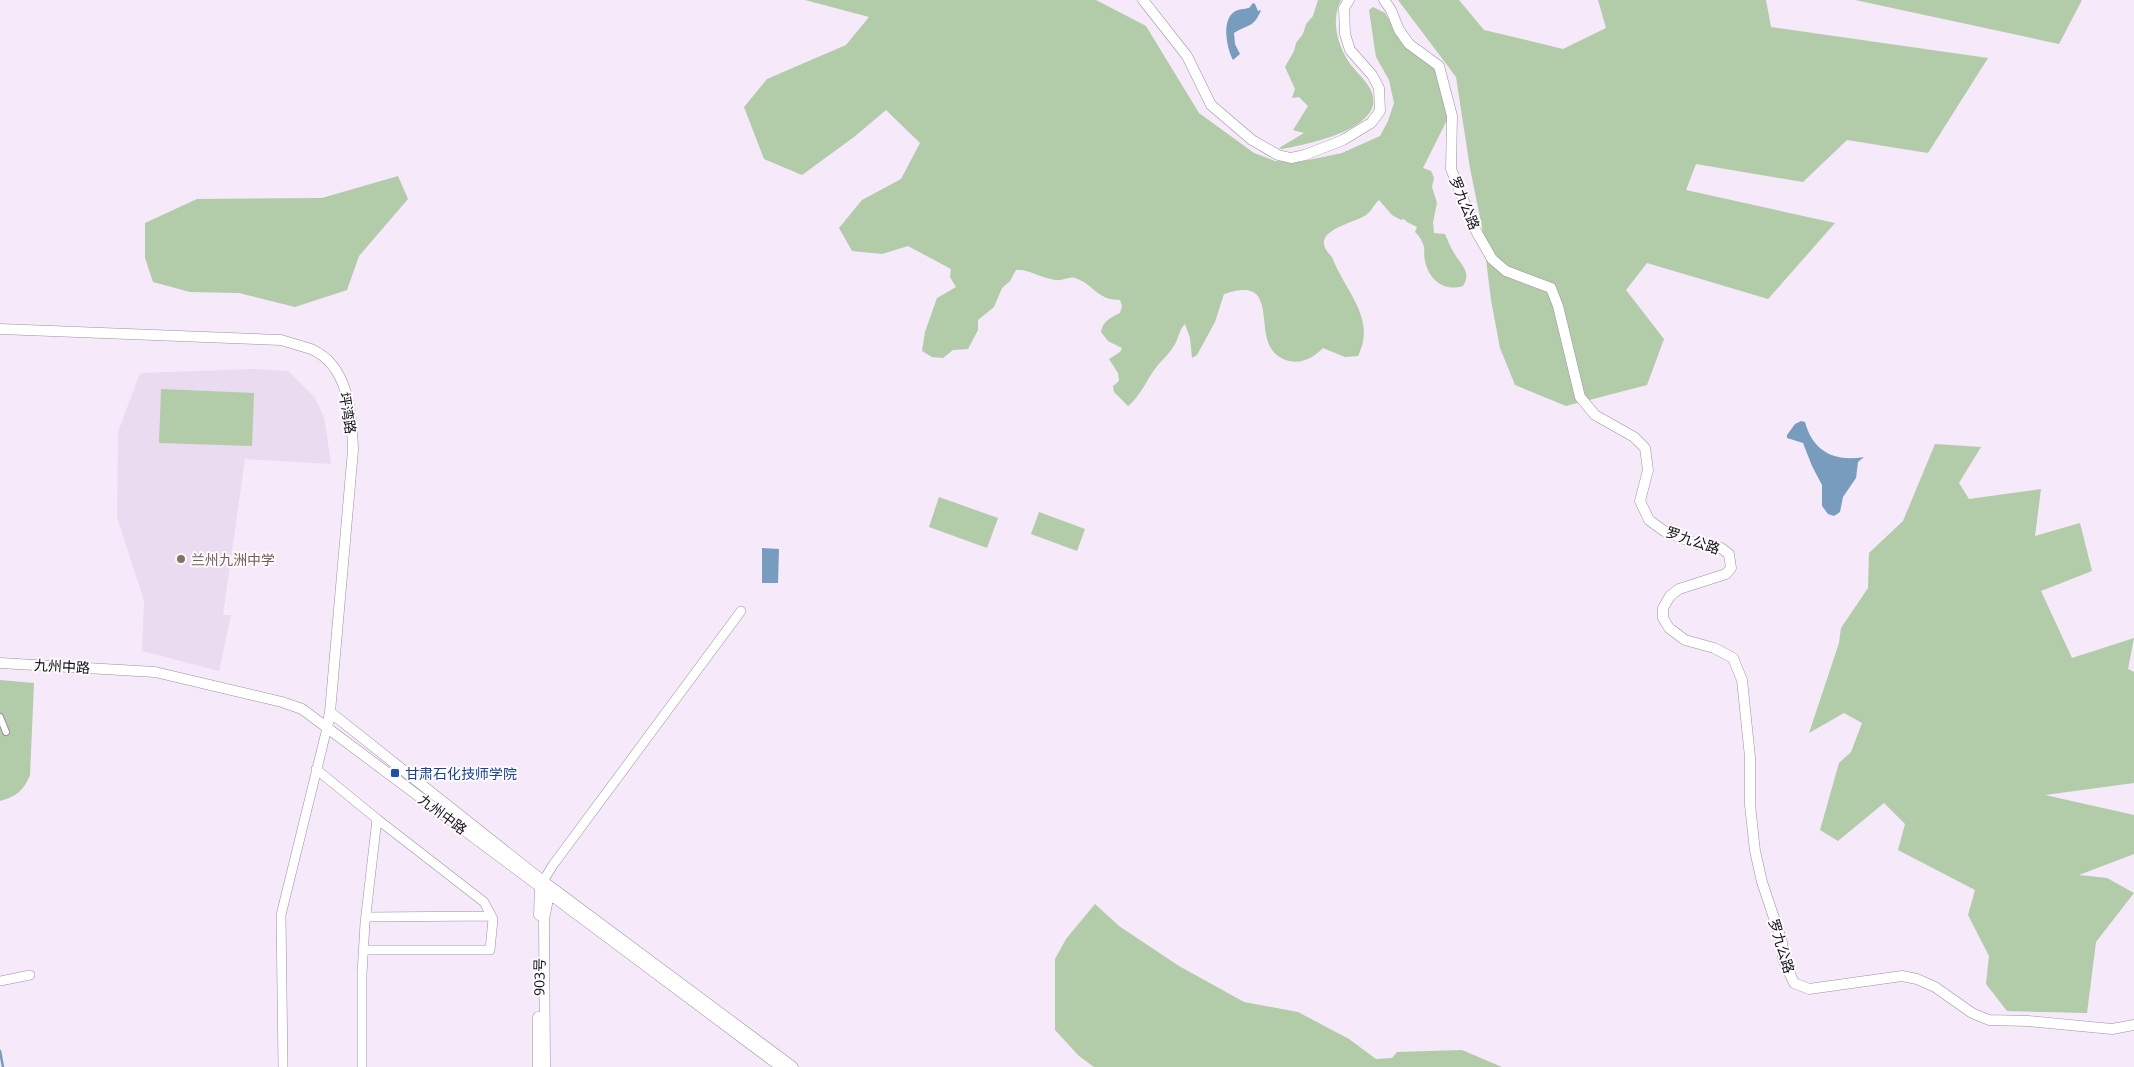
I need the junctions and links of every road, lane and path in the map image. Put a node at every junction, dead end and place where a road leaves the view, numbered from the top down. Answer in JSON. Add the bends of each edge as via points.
{"nodes":[{"id":1,"x":1143,"y":0,"type":"edge"},
{"id":2,"x":1348,"y":0,"type":"edge"},
{"id":3,"x":1384,"y":0,"type":"edge"},
{"id":4,"x":0,"y":329,"type":"edge"},
{"id":5,"x":741,"y":611,"type":"dead end"},
{"id":6,"x":0,"y":663,"type":"edge"},
{"id":7,"x":330,"y":712,"type":"junction"},
{"id":8,"x":0,"y":717,"type":"edge"},
{"id":9,"x":327,"y":728,"type":"junction"},
{"id":10,"x":6,"y":732,"type":"dead end"},
{"id":11,"x":316,"y":770,"type":"junction"},
{"id":12,"x":376,"y":819,"type":"junction"},
{"id":13,"x":545,"y":887,"type":"junction"},
{"id":14,"x":491,"y":916,"type":"junction"},
{"id":15,"x":366,"y":917,"type":"junction"},
{"id":16,"x":364,"y":950,"type":"junction"},
{"id":17,"x":30,"y":975,"type":"dead end"},
{"id":18,"x":0,"y":981,"type":"edge"},
{"id":19,"x":2134,"y":1025,"type":"edge"},
{"id":20,"x":283,"y":1067,"type":"edge"},
{"id":21,"x":362,"y":1067,"type":"edge"},
{"id":22,"x":538,"y":1067,"type":"edge"},
{"id":23,"x":545,"y":1067,"type":"edge"},
{"id":24,"x":781,"y":1067,"type":"edge"},
{"id":25,"x":793,"y":1067,"type":"edge"}],
"edges":[{"from":1,"to":2,"type":"street","via":[[1187,56],[1211,105],[1260,145],[1291,158],[1343,140],[1371,123],[1380,111],[1379,88],[1350,50],[1345,34],[1344,8]]},
{"from":3,"to":19,"type":"street","name":"罗九公路","via":[[1409,44],[1439,66],[1452,116],[1451,169],[1476,231],[1492,259],[1506,271],[1550,288],[1558,306],[1580,397],[1594,415],[1645,448],[1648,470],[1640,501],[1649,520],[1664,531],[1697,544],[1721,548],[1729,554],[1731,568],[1726,574],[1679,589],[1663,608],[1663,618],[1669,628],[1685,640],[1714,648],[1733,658],[1742,680],[1755,851],[1782,942],[1783,959],[1794,983],[1809,988],[1902,976],[1935,987],[1972,1013],[1989,1020],[2112,1030]]},
{"from":4,"to":7,"type":"street","name":"坪湾路","via":[[281,340],[312,350],[332,366],[346,391],[353,450]]},
{"from":5,"to":13,"type":"street"},
{"from":6,"to":9,"type":"street","name":"九州中路","via":[[115,668],[171,675],[294,706]]},
{"from":7,"to":9,"type":"street","name":"坪湾路"},
{"from":7,"to":13,"type":"street"},
{"from":8,"to":10,"type":"street"},
{"from":9,"to":11,"type":"street"},
{"from":9,"to":13,"type":"street","name":"九州中路"},
{"from":11,"to":12,"type":"street"},
{"from":11,"to":20,"type":"street","via":[[281,915]]},
{"from":12,"to":14,"type":"street","via":[[484,902]]},
{"from":12,"to":15,"type":"street"},
{"from":13,"to":22,"type":"street","name":"903号"},
{"from":13,"to":23,"type":"street"},
{"from":13,"to":24,"type":"street","name":"九州中路"},
{"from":13,"to":25,"type":"street"},
{"from":14,"to":15,"type":"street"},
{"from":14,"to":16,"type":"street","via":[[490,950]]},
{"from":15,"to":16,"type":"street"},
{"from":16,"to":21,"type":"street"},
{"from":17,"to":18,"type":"street"}]}
